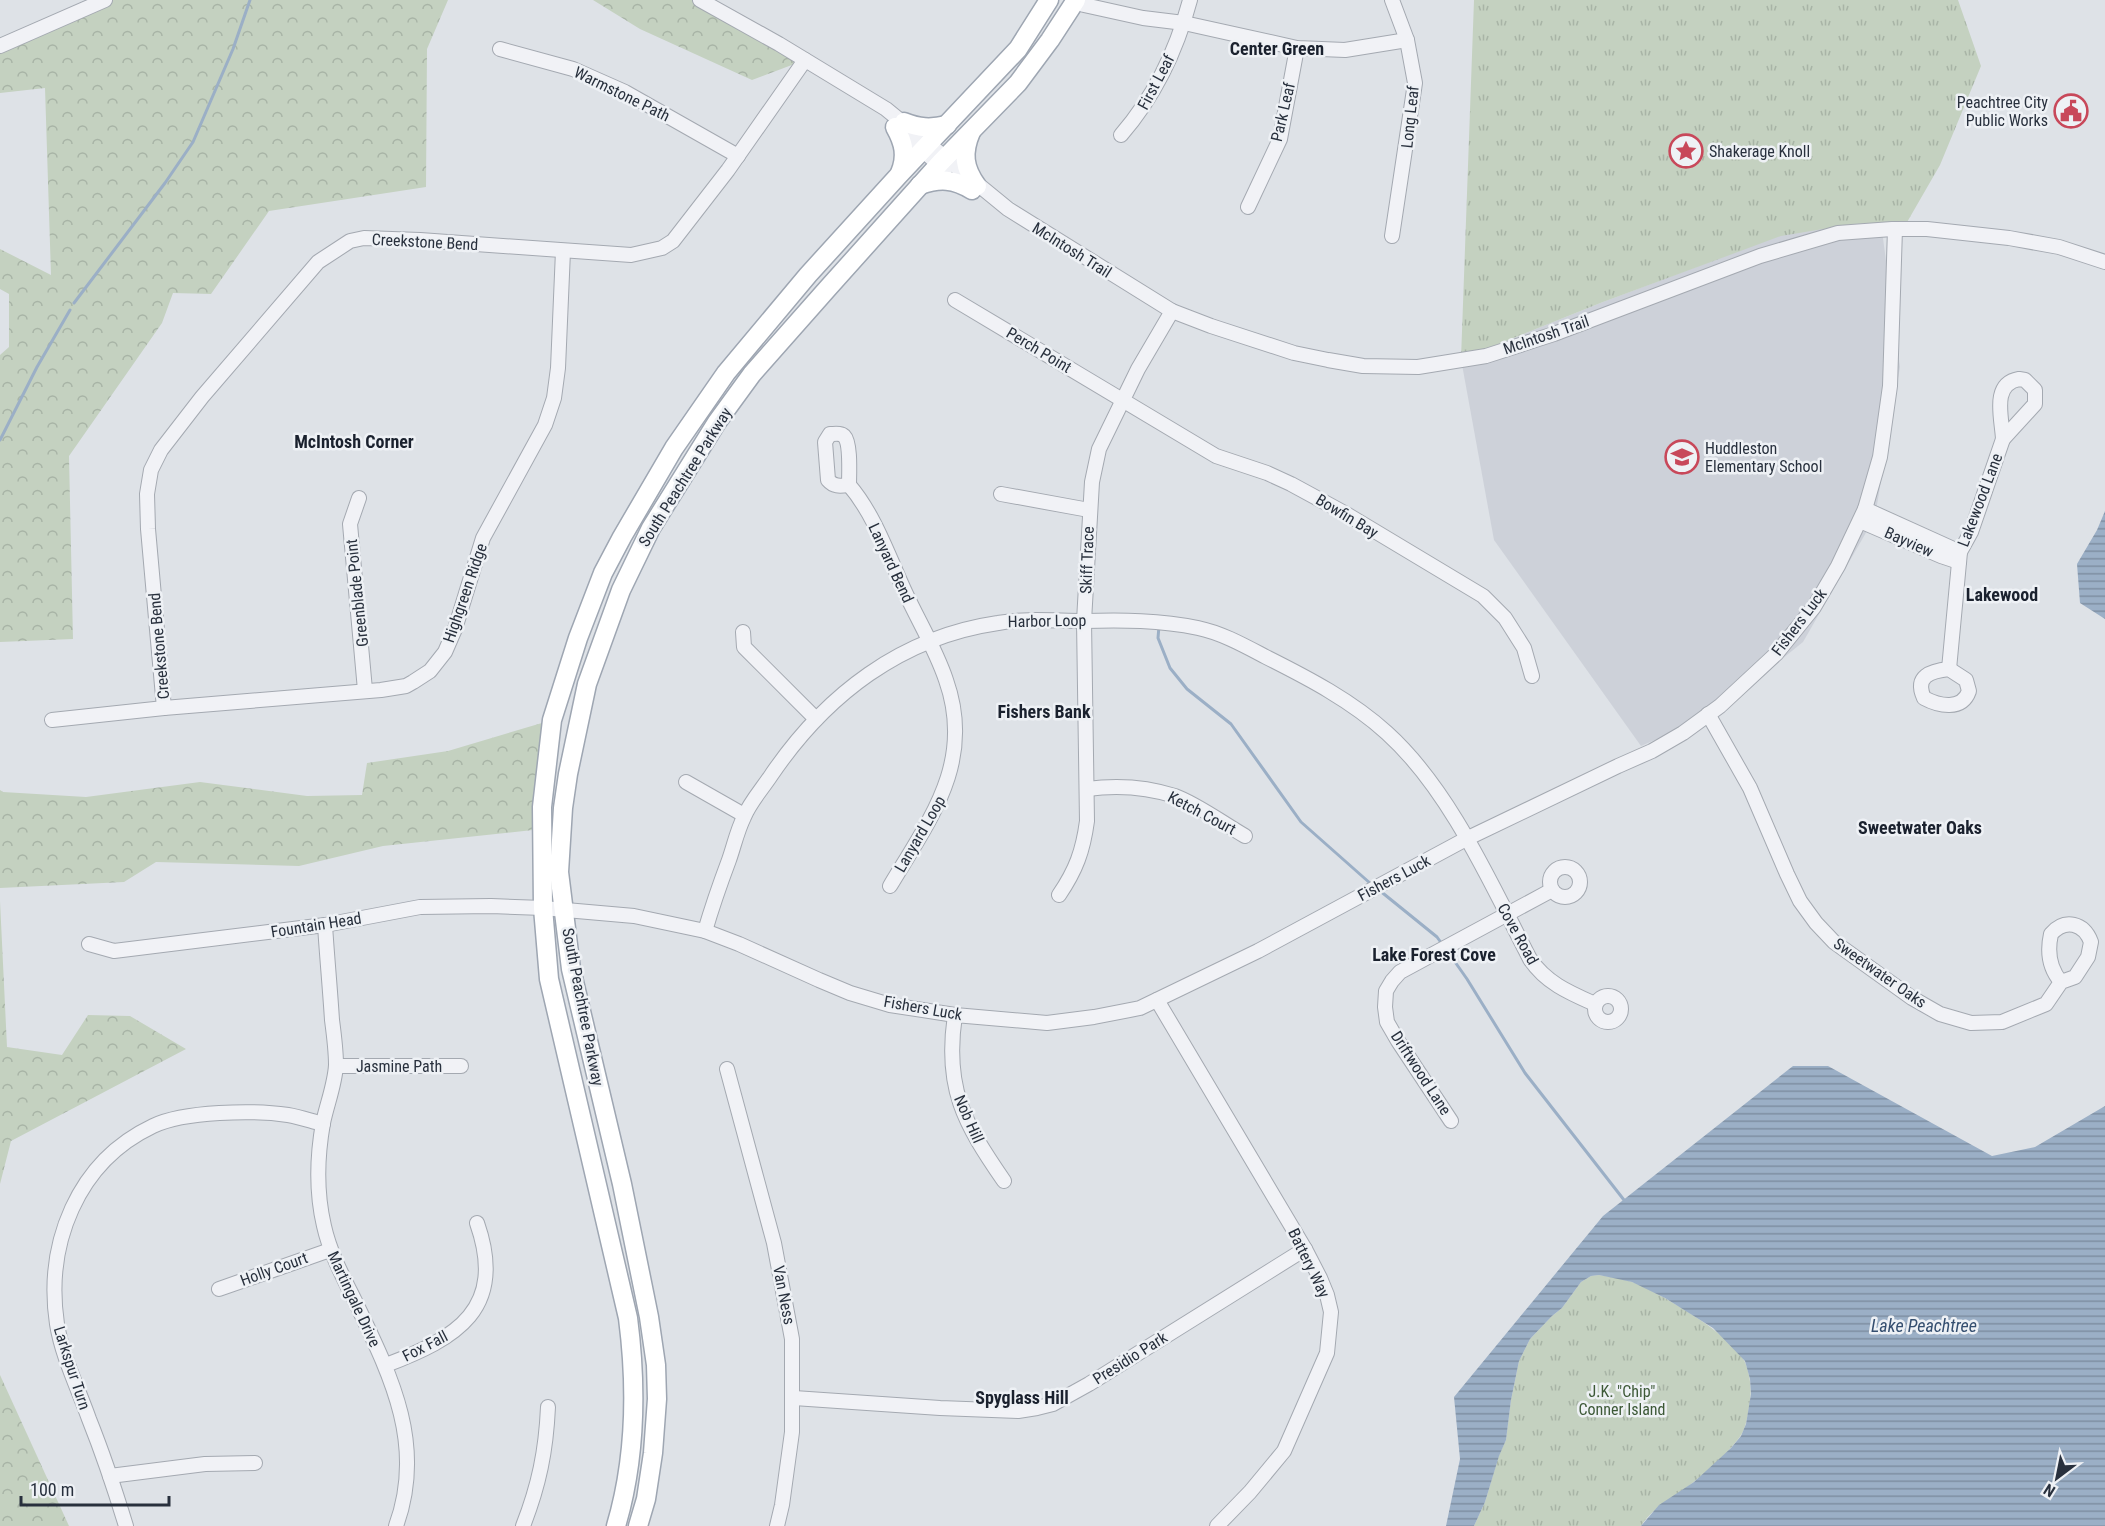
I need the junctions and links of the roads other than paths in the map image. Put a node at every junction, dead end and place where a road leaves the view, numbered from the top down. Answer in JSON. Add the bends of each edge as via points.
{"nodes":[{"id":1,"x":105,"y":0,"type":"edge"},
{"id":2,"x":700,"y":0,"type":"edge"},
{"id":3,"x":1049,"y":0,"type":"edge"},
{"id":4,"x":1077,"y":0,"type":"edge"},
{"id":5,"x":1103,"y":0,"type":"edge"},
{"id":6,"x":1190,"y":0,"type":"edge"},
{"id":7,"x":1392,"y":0,"type":"edge"},
{"id":8,"x":1162,"y":20,"type":"junction"},
{"id":9,"x":1184,"y":23,"type":"junction"},
{"id":10,"x":1407,"y":40,"type":"junction"},
{"id":11,"x":0,"y":46,"type":"edge"},
{"id":12,"x":1297,"y":48,"type":"junction"},
{"id":13,"x":500,"y":49,"type":"dead end"},
{"id":14,"x":805,"y":60,"type":"junction"},
{"id":15,"x":899,"y":124,"type":"junction"},
{"id":16,"x":946,"y":124,"type":"junction"},
{"id":17,"x":972,"y":131,"type":"junction"},
{"id":18,"x":1121,"y":135,"type":"dead end"},
{"id":19,"x":925,"y":147,"type":"junction"},
{"id":20,"x":738,"y":156,"type":"junction"},
{"id":21,"x":942,"y":161,"type":"junction"},
{"id":22,"x":899,"y":176,"type":"junction"},
{"id":23,"x":920,"y":185,"type":"junction"},
{"id":24,"x":975,"y":188,"type":"junction"},
{"id":25,"x":1248,"y":207,"type":"dead end"},
{"id":26,"x":1895,"y":229,"type":"junction"},
{"id":27,"x":1392,"y":236,"type":"dead end"},
{"id":28,"x":563,"y":251,"type":"junction"},
{"id":29,"x":2105,"y":262,"type":"edge"},
{"id":30,"x":955,"y":300,"type":"dead end"},
{"id":31,"x":1172,"y":311,"type":"junction"},
{"id":32,"x":1123,"y":400,"type":"junction"},
{"id":33,"x":2003,"y":439,"type":"dead end"},
{"id":34,"x":849,"y":485,"type":"dead end"},
{"id":35,"x":1001,"y":494,"type":"dead end"},
{"id":36,"x":359,"y":498,"type":"dead end"},
{"id":37,"x":1089,"y":510,"type":"junction"},
{"id":38,"x":1862,"y":515,"type":"junction"},
{"id":39,"x":1960,"y":557,"type":"junction"},
{"id":40,"x":1084,"y":621,"type":"junction"},
{"id":41,"x":743,"y":632,"type":"dead end"},
{"id":42,"x":930,"y":642,"type":"junction"},
{"id":43,"x":1949,"y":669,"type":"dead end"},
{"id":44,"x":1532,"y":676,"type":"dead end"},
{"id":45,"x":365,"y":690,"type":"junction"},
{"id":46,"x":164,"y":708,"type":"junction"},
{"id":47,"x":1708,"y":714,"type":"junction"},
{"id":48,"x":816,"y":719,"type":"junction"},
{"id":49,"x":52,"y":720,"type":"dead end"},
{"id":50,"x":686,"y":782,"type":"dead end"},
{"id":51,"x":1087,"y":789,"type":"junction"},
{"id":52,"x":744,"y":815,"type":"junction"},
{"id":53,"x":1245,"y":836,"type":"dead end"},
{"id":54,"x":1466,"y":839,"type":"junction"},
{"id":55,"x":890,"y":886,"type":"dead end"},
{"id":56,"x":1552,"y":890,"type":"dead end"},
{"id":57,"x":1059,"y":895,"type":"dead end"},
{"id":58,"x":543,"y":908,"type":"junction"},
{"id":59,"x":564,"y":909,"type":"junction"},
{"id":60,"x":1507,"y":915,"type":"junction"},
{"id":61,"x":325,"y":925,"type":"junction"},
{"id":62,"x":705,"y":931,"type":"junction"},
{"id":63,"x":89,"y":944,"type":"dead end"},
{"id":64,"x":2061,"y":982,"type":"dead end"},
{"id":65,"x":1157,"y":1000,"type":"junction"},
{"id":66,"x":1595,"y":1005,"type":"dead end"},
{"id":67,"x":955,"y":1015,"type":"junction"},
{"id":68,"x":336,"y":1066,"type":"junction"},
{"id":69,"x":461,"y":1066,"type":"dead end"},
{"id":70,"x":727,"y":1069,"type":"dead end"},
{"id":71,"x":1452,"y":1121,"type":"dead end"},
{"id":72,"x":323,"y":1124,"type":"junction"},
{"id":73,"x":1004,"y":1181,"type":"dead end"},
{"id":74,"x":477,"y":1223,"type":"dead end"},
{"id":75,"x":1305,"y":1249,"type":"junction"},
{"id":76,"x":330,"y":1250,"type":"junction"},
{"id":77,"x":219,"y":1289,"type":"dead end"},
{"id":78,"x":386,"y":1365,"type":"junction"},
{"id":79,"x":794,"y":1398,"type":"junction"},
{"id":80,"x":548,"y":1407,"type":"dead end"},
{"id":81,"x":255,"y":1463,"type":"dead end"},
{"id":82,"x":111,"y":1476,"type":"junction"},
{"id":83,"x":126,"y":1526,"type":"edge"},
{"id":84,"x":396,"y":1526,"type":"edge"},
{"id":85,"x":523,"y":1526,"type":"edge"},
{"id":86,"x":616,"y":1526,"type":"edge"},
{"id":87,"x":638,"y":1526,"type":"edge"},
{"id":88,"x":777,"y":1526,"type":"edge"},
{"id":89,"x":1217,"y":1526,"type":"edge"}],
"edges":[{"from":1,"to":11,"type":"street"},
{"from":2,"to":14,"type":"street","name":"McIntosh Trail"},
{"from":3,"to":16,"type":"main road","name":"South Peachtree Parkway","via":[[1018,49]]},
{"from":4,"to":8,"type":"street","via":[[1084,5]]},
{"from":4,"to":17,"type":"main road","name":"South Peachtree Parkway","via":[[1018,83]]},
{"from":5,"to":8,"type":"street","via":[[1135,7]]},
{"from":6,"to":9,"type":"street","name":"First Leaf"},
{"from":7,"to":10,"type":"street","name":"Long Leaf"},
{"from":8,"to":9,"type":"street"},
{"from":9,"to":12,"type":"street"},
{"from":9,"to":18,"type":"street","name":"First Leaf","via":[[1171,57],[1144,106]]},
{"from":10,"to":12,"type":"street","via":[[1345,50]]},
{"from":10,"to":27,"type":"street","name":"Long Leaf","via":[[1415,83]]},
{"from":12,"to":25,"type":"street","name":"Park Leaf","via":[[1280,139]]},
{"from":13,"to":20,"type":"street","name":"Warmstone Path","via":[[573,69],[625,92]]},
{"from":14,"to":15,"type":"street","name":"McIntosh Trail","via":[[886,109]]},
{"from":14,"to":20,"type":"street","name":"Creekstone Bend"},
{"from":15,"to":16,"type":"main road","via":[[932,128]]},
{"from":15,"to":19,"type":"street","name":"McIntosh Trail"},
{"from":15,"to":22,"type":"main road","via":[[904,150]]},
{"from":16,"to":19,"type":"main road","name":"South Peachtree Parkway"},
{"from":17,"to":21,"type":"main road","name":"South Peachtree Parkway"},
{"from":17,"to":24,"type":"main road","via":[[964,159]]},
{"from":19,"to":21,"type":"street","name":"McIntosh Trail"},
{"from":19,"to":22,"type":"main road","name":"South Peachtree Parkway"},
{"from":20,"to":28,"type":"street","name":"Creekstone Bend","via":[[693,217],[662,249],[631,255]]},
{"from":21,"to":23,"type":"main road","name":"South Peachtree Parkway"},
{"from":21,"to":24,"type":"street","name":"McIntosh Trail"},
{"from":22,"to":58,"type":"main road","name":"South Peachtree Parkway","via":[[808,275],[726,373],[655,480],[603,573],[552,720],[542,807]]},
{"from":23,"to":24,"type":"main road","via":[[947,180]]},
{"from":23,"to":59,"type":"main road","name":"South Peachtree Parkway","via":[[752,374],[651,528],[621,590],[587,684],[573,744],[559,872]]},
{"from":24,"to":31,"type":"street","name":"McIntosh Trail"},
{"from":26,"to":29,"type":"street","name":"McIntosh Trail","via":[[1928,229],[2036,242]]},
{"from":26,"to":31,"type":"street","name":"McIntosh Trail","via":[[1838,233],[1750,261],[1532,342],[1486,356],[1418,367],[1363,366],[1294,353]]},
{"from":26,"to":38,"type":"street","name":"Fishers Luck","via":[[1890,386],[1880,457]]},
{"from":28,"to":45,"type":"street","name":"Highgreen Ridge","via":[[554,398],[545,425],[483,538],[445,652],[430,671],[406,686]]},
{"from":28,"to":46,"type":"street","name":"Creekstone Bend","via":[[363,238],[350,241],[318,262],[202,397],[161,450],[152,470],[147,494],[148,529]]},
{"from":30,"to":32,"type":"street","name":"Perch Point"},
{"from":31,"to":32,"type":"street","name":"Skiff Trace"},
{"from":32,"to":37,"type":"street","name":"Skiff Trace","via":[[1099,449]]},
{"from":32,"to":44,"type":"street","name":"Bowfin Bay","via":[[1216,456],[1267,473],[1319,499],[1483,596],[1505,618],[1524,648]]},
{"from":33,"to":39,"type":"street","name":"Lakewood Lane"},
{"from":34,"to":42,"type":"street","name":"Lanyard Bend","via":[[868,513]]},
{"from":35,"to":37,"type":"street"},
{"from":36,"to":45,"type":"street","name":"Greenblade Point","via":[[350,524]]},
{"from":37,"to":40,"type":"street","name":"Skiff Trace"},
{"from":38,"to":39,"type":"street","name":"Bayview"},
{"from":38,"to":47,"type":"street","name":"Fishers Luck","via":[[1838,566],[1792,636],[1750,680]]},
{"from":39,"to":43,"type":"street","name":"Lakewood Lane"},
{"from":40,"to":42,"type":"street","name":"Harbor Loop","via":[[999,622]]},
{"from":40,"to":51,"type":"street","name":"Skiff Trace"},
{"from":40,"to":54,"type":"street","name":"Harbor Loop","via":[[1159,622],[1201,629],[1292,670],[1387,733],[1416,763]]},
{"from":41,"to":48,"type":"street","via":[[744,647]]},
{"from":42,"to":48,"type":"street","name":"Harbor Loop","via":[[882,666],[836,699]]},
{"from":42,"to":55,"type":"street","name":"Lanyard Loop","via":[[947,681],[955,713],[952,766],[939,806]]},
{"from":45,"to":46,"type":"street","name":"Highgreen Ridge"},
{"from":46,"to":49,"type":"street","name":"Highgreen Ridge"},
{"from":47,"to":54,"type":"street","name":"Fishers Luck","via":[[1652,751]]},
{"from":47,"to":64,"type":"street","name":"Sweetwater Oaks","via":[[1750,788],[1800,901],[1834,942],[1857,960],[1940,1014],[1971,1023],[2002,1022],[2028,1013],[2046,1004]]},
{"from":48,"to":52,"type":"street","name":"Harbor Loop"},
{"from":50,"to":52,"type":"street"},
{"from":51,"to":53,"type":"street","name":"Ketch Court","via":[[1132,788],[1178,797]]},
{"from":51,"to":57,"type":"street","name":"Skiff Trace","via":[[1083,847],[1073,874]]},
{"from":52,"to":62,"type":"street","name":"Harbor Loop"},
{"from":54,"to":60,"type":"street","name":"Cove Road"},
{"from":54,"to":65,"type":"street","name":"Fishers Luck","via":[[1258,951]]},
{"from":56,"to":60,"type":"street","name":"Driftwood Lane"},
{"from":58,"to":59,"type":"street","name":"Fishers Luck"},
{"from":58,"to":61,"type":"street","name":"Fountain Head","via":[[420,907]]},
{"from":58,"to":86,"type":"main road","name":"South Peachtree Parkway","via":[[549,979],[628,1318],[634,1362],[633,1426],[625,1494]]},
{"from":59,"to":62,"type":"street","name":"Fishers Luck","via":[[634,916]]},
{"from":59,"to":87,"type":"main road","name":"South Peachtree Parkway","via":[[571,969],[622,1184],[656,1365],[653,1453]]},
{"from":60,"to":66,"type":"street","name":"Cove Road","via":[[1537,970],[1569,993]]},
{"from":60,"to":71,"type":"street","name":"Driftwood Lane","via":[[1400,972],[1386,991],[1388,1022]]},
{"from":61,"to":63,"type":"street","name":"Fountain Head","via":[[114,951]]},
{"from":61,"to":68,"type":"street","name":"Martingale Drive"},
{"from":62,"to":67,"type":"street","name":"Fishers Luck","via":[[850,993],[890,1005]]},
{"from":65,"to":67,"type":"street","name":"Fishers Luck","via":[[1140,1008],[1047,1023]]},
{"from":65,"to":75,"type":"street","name":"Battery Way"},
{"from":67,"to":73,"type":"street","name":"Nob Hill","via":[[951,1045],[957,1095]]},
{"from":68,"to":69,"type":"street","name":"Jasmine Path"},
{"from":68,"to":72,"type":"street","name":"Martingale Drive"},
{"from":70,"to":79,"type":"street","name":"Van Ness","via":[[774,1243],[792,1339]]},
{"from":72,"to":76,"type":"street","name":"Martingale Drive","via":[[318,1160],[319,1201]]},
{"from":72,"to":82,"type":"street","name":"Larkspur Turn","via":[[266,1113],[167,1121],[112,1153],[74,1202],[58,1246],[56,1313],[60,1339]]},
{"from":74,"to":78,"type":"street","name":"Fox Fall","via":[[486,1254],[487,1278],[473,1312],[442,1340]]},
{"from":75,"to":79,"type":"street","name":"Presidio Park","via":[[1053,1404],[1018,1411]]},
{"from":75,"to":89,"type":"street","name":"Battery Way","via":[[1328,1295],[1331,1312],[1327,1353],[1284,1451]]},
{"from":76,"to":77,"type":"street","name":"Holly Court"},
{"from":76,"to":78,"type":"street","name":"Martingale Drive"},
{"from":78,"to":84,"type":"street","name":"Martingale Drive","via":[[406,1444],[406,1480]]},
{"from":79,"to":88,"type":"street","name":"Van Ness"},
{"from":80,"to":85,"type":"street","via":[[546,1447]]},
{"from":81,"to":82,"type":"street","via":[[205,1464]]},
{"from":82,"to":83,"type":"street","name":"Larkspur Turn"}]}
